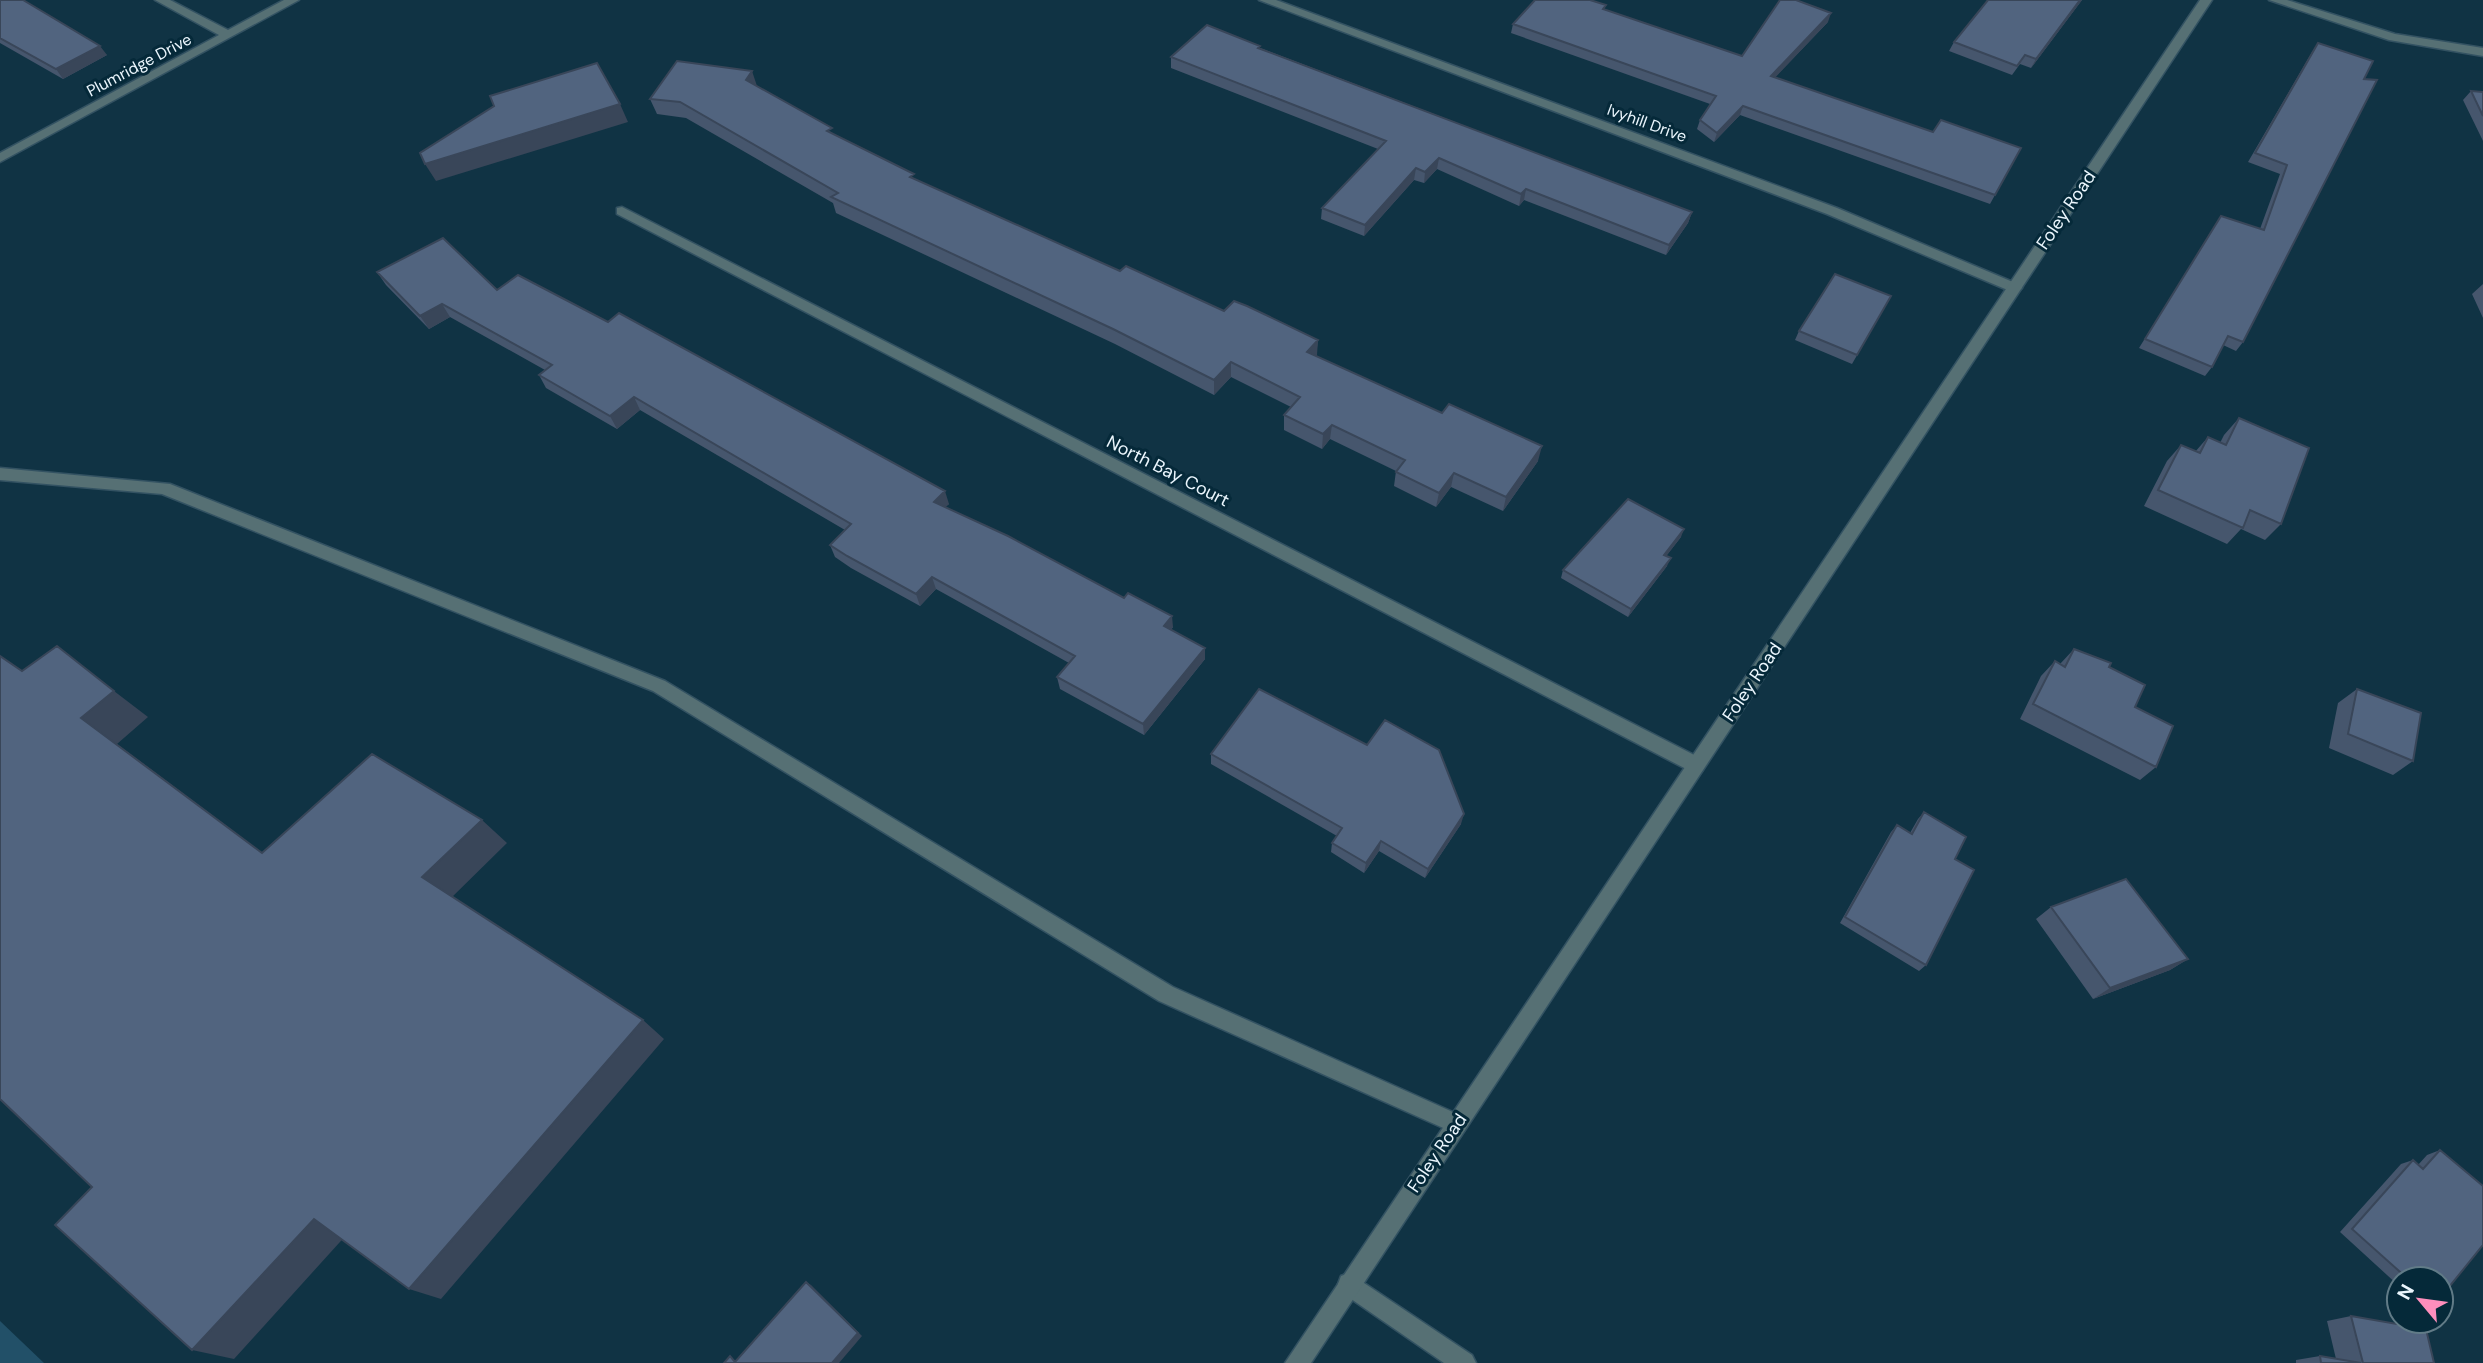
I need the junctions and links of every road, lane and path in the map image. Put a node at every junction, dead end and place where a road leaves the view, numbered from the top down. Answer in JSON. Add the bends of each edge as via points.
{"nodes":[{"id":1,"x":162,"y":0,"type":"edge"},
{"id":2,"x":293,"y":0,"type":"edge"},
{"id":3,"x":1265,"y":0,"type":"edge"},
{"id":4,"x":2206,"y":0,"type":"edge"},
{"id":5,"x":2275,"y":0,"type":"edge"},
{"id":6,"x":228,"y":35,"type":"junction"},
{"id":7,"x":2483,"y":52,"type":"edge"},
{"id":8,"x":0,"y":158,"type":"edge"},
{"id":9,"x":622,"y":211,"type":"dead end"},
{"id":10,"x":2015,"y":288,"type":"junction"},
{"id":11,"x":0,"y":474,"type":"edge"},
{"id":12,"x":1696,"y":765,"type":"junction"},
{"id":13,"x":1457,"y":1124,"type":"junction"},
{"id":14,"x":1349,"y":1284,"type":"junction"},
{"id":15,"x":1297,"y":1363,"type":"edge"},
{"id":16,"x":1464,"y":1363,"type":"edge"}],
"edges":[{"from":1,"to":6,"type":"street"},
{"from":2,"to":6,"type":"street","name":"Plumridge Drive"},
{"from":3,"to":10,"type":"street","name":"Ivyhill Drive","via":[[1832,211]]},
{"from":4,"to":10,"type":"street","name":"Foley Road"},
{"from":5,"to":7,"type":"street","via":[[2393,37]]},
{"from":6,"to":8,"type":"street","name":"Plumridge Drive"},
{"from":9,"to":12,"type":"street","name":"North Bay Court"},
{"from":10,"to":12,"type":"street","name":"Foley Road"},
{"from":11,"to":13,"type":"street","via":[[164,488],[659,686],[1166,993]]},
{"from":12,"to":13,"type":"street","name":"Foley Road"},
{"from":13,"to":14,"type":"street","name":"Foley Road"},
{"from":14,"to":15,"type":"street","name":"Foley Road"},
{"from":14,"to":16,"type":"street"}]}
